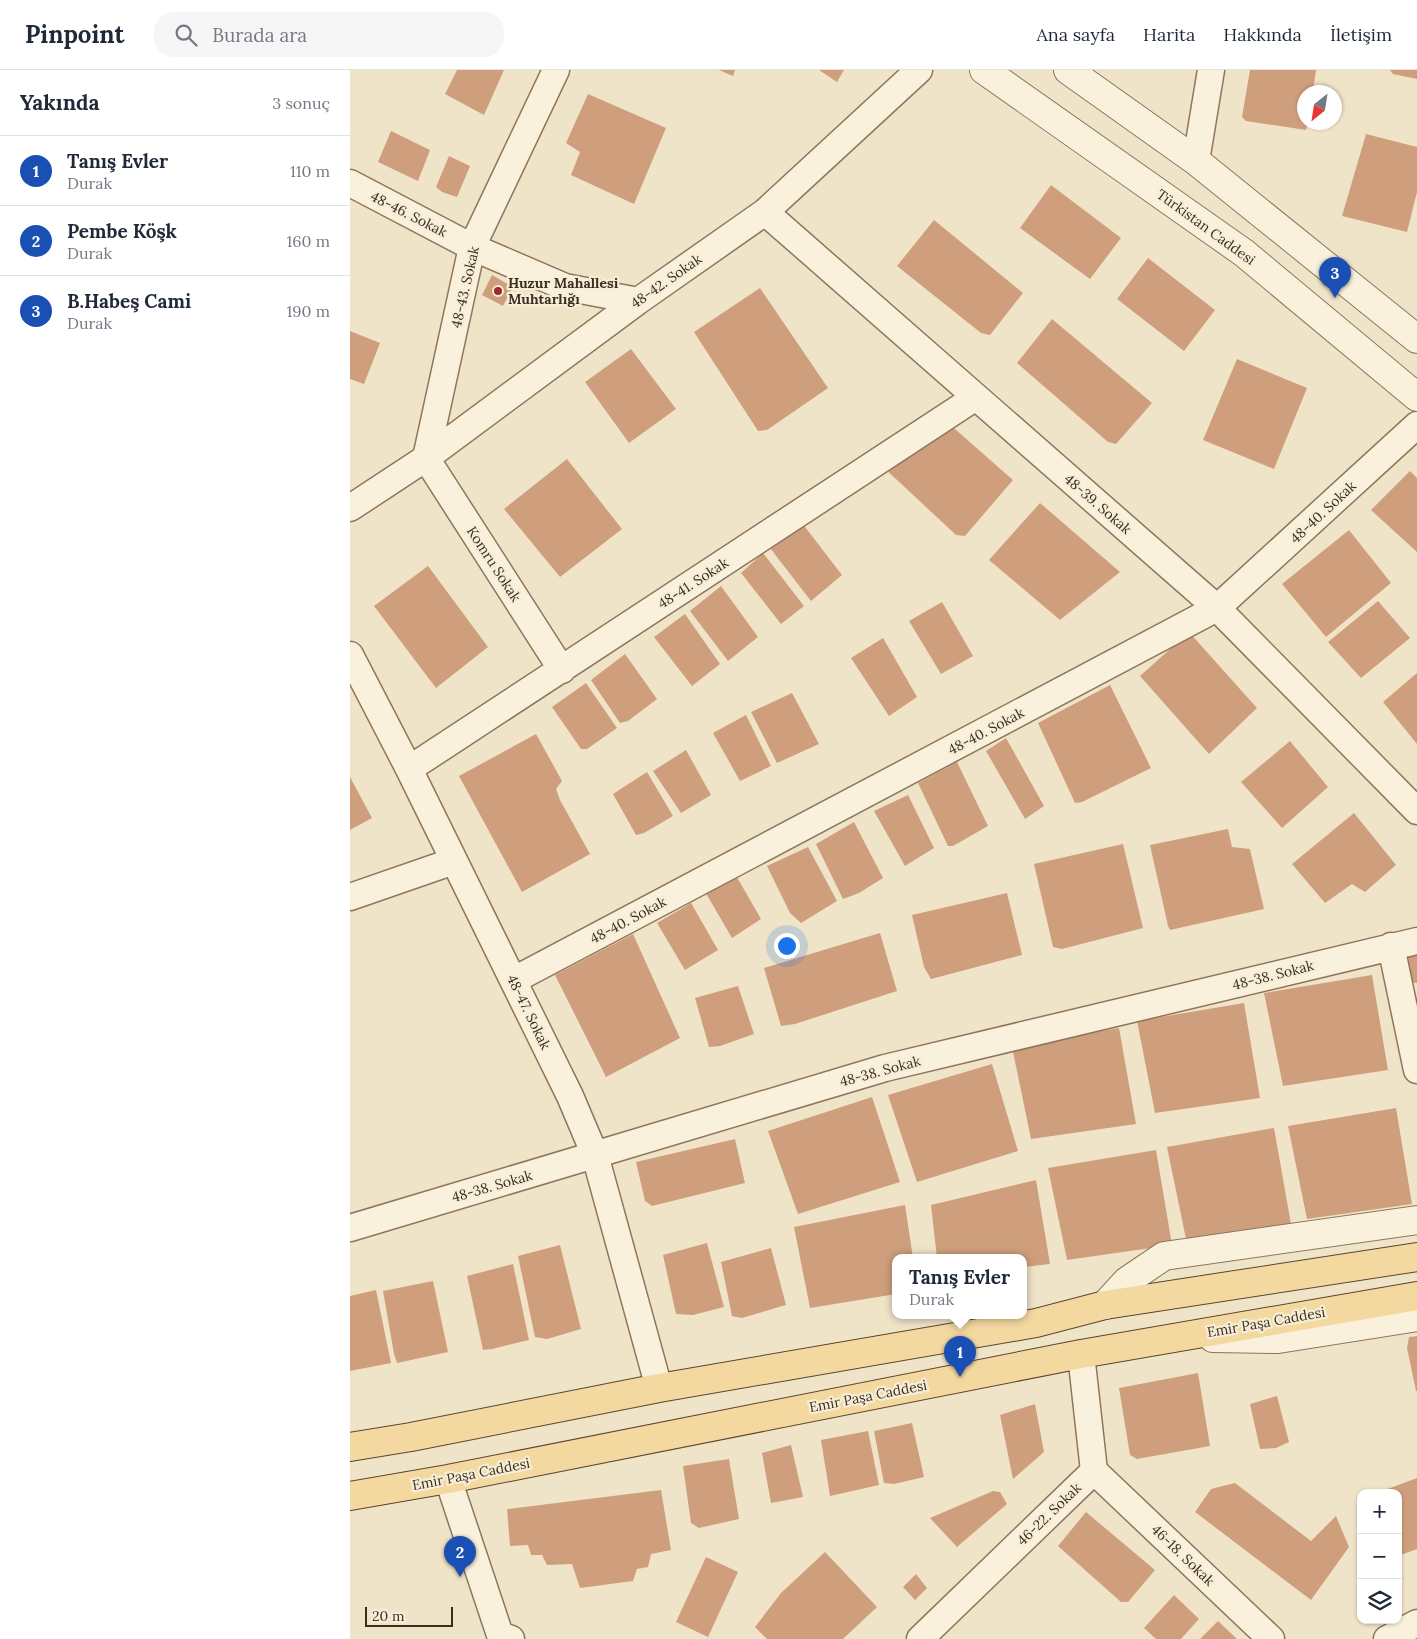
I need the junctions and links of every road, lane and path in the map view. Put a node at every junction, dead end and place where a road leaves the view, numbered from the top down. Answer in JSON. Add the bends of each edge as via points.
{"nodes":[{"id":1,"x":556,"y":70,"type":"edge"},
{"id":2,"x":919,"y":70,"type":"edge"},
{"id":3,"x":984,"y":70,"type":"edge"},
{"id":4,"x":1068,"y":70,"type":"edge"},
{"id":5,"x":1211,"y":70,"type":"edge"},
{"id":6,"x":1196,"y":161,"type":"junction"},
{"id":7,"x":350,"y":183,"type":"edge"},
{"id":8,"x":764,"y":212,"type":"junction"},
{"id":9,"x":472,"y":247,"type":"junction"},
{"id":10,"x":638,"y":301,"type":"junction"},
{"id":11,"x":1417,"y":339,"type":"edge"},
{"id":12,"x":976,"y":397,"type":"junction"},
{"id":13,"x":1417,"y":397,"type":"edge"},
{"id":14,"x":1417,"y":425,"type":"edge"},
{"id":15,"x":426,"y":458,"type":"junction"},
{"id":16,"x":350,"y":508,"type":"edge"},
{"id":17,"x":1218,"y":608,"type":"junction"},
{"id":18,"x":350,"y":655,"type":"edge"},
{"id":19,"x":562,"y":670,"type":"junction"},
{"id":20,"x":410,"y":769,"type":"junction"},
{"id":21,"x":1417,"y":811,"type":"edge"},
{"id":22,"x":454,"y":861,"type":"junction"},
{"id":23,"x":350,"y":897,"type":"edge"},
{"id":24,"x":1417,"y":941,"type":"edge"},
{"id":25,"x":1391,"y":946,"type":"junction"},
{"id":26,"x":514,"y":980,"type":"junction"},
{"id":27,"x":1417,"y":1070,"type":"edge"},
{"id":28,"x":595,"y":1155,"type":"junction"},
{"id":29,"x":1417,"y":1220,"type":"edge"},
{"id":30,"x":350,"y":1228,"type":"edge"},
{"id":31,"x":1417,"y":1258,"type":"edge"},
{"id":32,"x":1417,"y":1296,"type":"edge"},
{"id":33,"x":1105,"y":1305,"type":"junction"},
{"id":34,"x":1417,"y":1317,"type":"edge"},
{"id":35,"x":1177,"y":1337,"type":"junction"},
{"id":36,"x":1082,"y":1354,"type":"junction"},
{"id":37,"x":659,"y":1388,"type":"junction"},
{"id":38,"x":350,"y":1447,"type":"edge"},
{"id":39,"x":1094,"y":1471,"type":"junction"},
{"id":40,"x":448,"y":1479,"type":"junction"},
{"id":41,"x":350,"y":1496,"type":"edge"},
{"id":42,"x":1417,"y":1623,"type":"edge"},
{"id":43,"x":503,"y":1638,"type":"edge"},
{"id":44,"x":920,"y":1639,"type":"edge"},
{"id":45,"x":1271,"y":1639,"type":"edge"},
{"id":46,"x":1387,"y":1639,"type":"edge"}],
"edges":[{"from":1,"to":9,"type":"street","name":"48-43. Sokak"},
{"from":2,"to":8,"type":"street","name":"48-42. Sokak"},
{"from":3,"to":13,"type":"street","name":"Türkistan Caddesi","via":[[1244,253]]},
{"from":4,"to":6,"type":"street"},
{"from":5,"to":6,"type":"street"},
{"from":6,"to":11,"type":"street"},
{"from":7,"to":9,"type":"street","name":"48-46. Sokak"},
{"from":8,"to":10,"type":"street","name":"48-42. Sokak"},
{"from":8,"to":12,"type":"street","name":"48-39. Sokak"},
{"from":9,"to":10,"type":"street","name":"48-46. Sokak","via":[[565,288]]},
{"from":9,"to":15,"type":"street","name":"48-43. Sokak"},
{"from":10,"to":15,"type":"street","name":"48-42. Sokak"},
{"from":12,"to":17,"type":"street","name":"48-39. Sokak"},
{"from":12,"to":19,"type":"street","name":"48-41. Sokak"},
{"from":14,"to":17,"type":"street","name":"48-40. Sokak"},
{"from":15,"to":16,"type":"street","name":"48-42. Sokak"},
{"from":15,"to":19,"type":"street","name":"Komru Sokak"},
{"from":17,"to":21,"type":"street","name":"48-39. Sokak"},
{"from":17,"to":26,"type":"street","name":"48-40. Sokak"},
{"from":18,"to":20,"type":"street","name":"48-47. Sokak"},
{"from":19,"to":20,"type":"street","name":"48-41. Sokak"},
{"from":20,"to":22,"type":"street","name":"48-47. Sokak"},
{"from":22,"to":23,"type":"street"},
{"from":22,"to":26,"type":"street","name":"48-47. Sokak"},
{"from":24,"to":25,"type":"street","name":"48-38. Sokak"},
{"from":25,"to":27,"type":"street"},
{"from":25,"to":28,"type":"street","name":"48-38. Sokak","via":[[884,1068]]},
{"from":26,"to":28,"type":"street","name":"48-47. Sokak"},
{"from":28,"to":30,"type":"street","name":"48-38. Sokak"},
{"from":28,"to":37,"type":"street","name":"48-47. Sokak"},
{"from":29,"to":33,"type":"street","via":[[1164,1256],[1127,1281]]},
{"from":31,"to":33,"type":"main road"},
{"from":32,"to":35,"type":"main road","name":"Emir Paşa Caddesi"},
{"from":33,"to":37,"type":"main road","via":[[1036,1323]]},
{"from":34,"to":35,"type":"street","via":[[1278,1339]]},
{"from":35,"to":36,"type":"main road","name":"Emir Paşa Caddesi"},
{"from":36,"to":39,"type":"street"},
{"from":36,"to":40,"type":"main road","name":"Emir Paşa Caddesi"},
{"from":37,"to":38,"type":"main road"},
{"from":39,"to":44,"type":"street","name":"46-22. Sokak"},
{"from":39,"to":45,"type":"street","name":"46-18. Sokak"},
{"from":40,"to":41,"type":"main road","name":"Emir Paşa Caddesi"},
{"from":40,"to":43,"type":"street"},
{"from":42,"to":46,"type":"street"}]}
